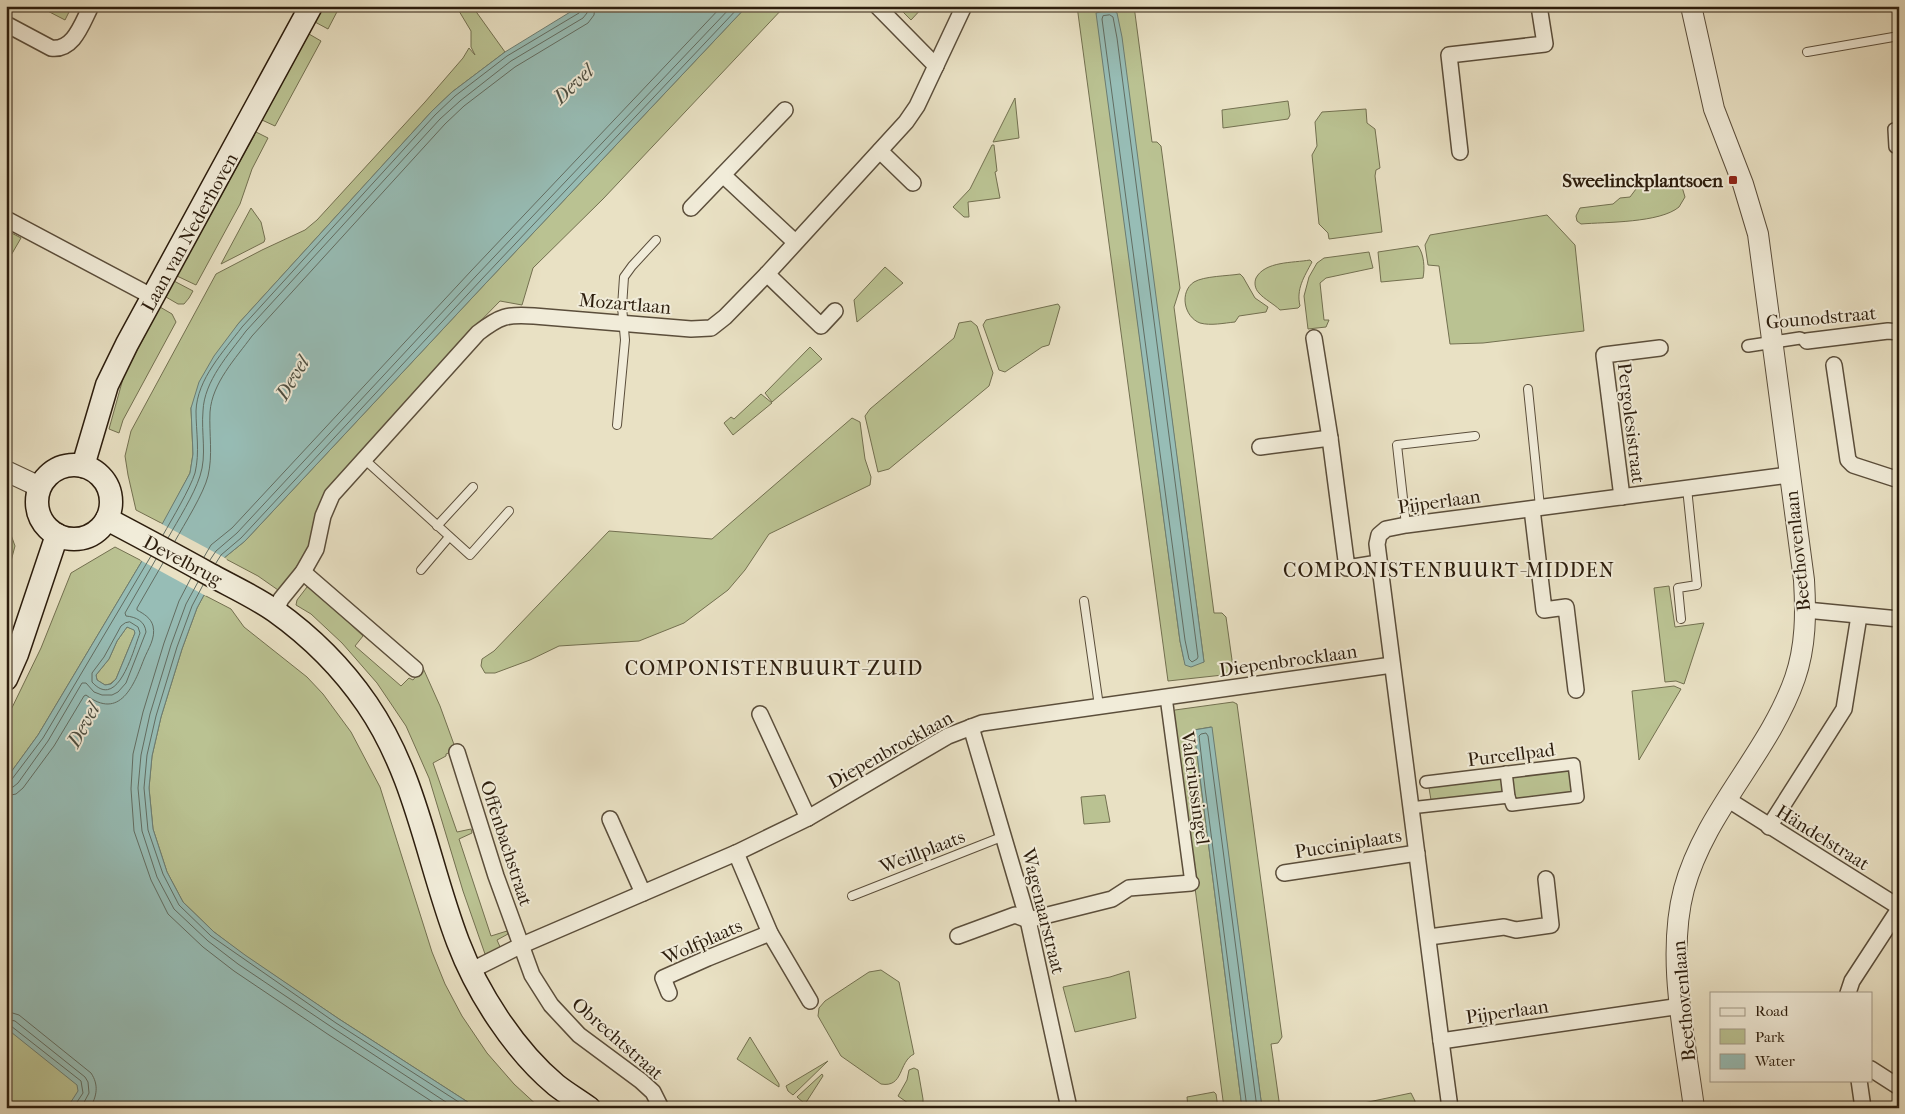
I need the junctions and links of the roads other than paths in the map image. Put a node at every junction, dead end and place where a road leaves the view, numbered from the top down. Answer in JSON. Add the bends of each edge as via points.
{"nodes":[{"id":1,"x":91,"y":6,"type":"edge"},
{"id":2,"x":311,"y":6,"type":"edge"},
{"id":3,"x":877,"y":6,"type":"edge"},
{"id":4,"x":964,"y":6,"type":"edge"},
{"id":5,"x":1539,"y":6,"type":"edge"},
{"id":6,"x":1691,"y":6,"type":"edge"},
{"id":7,"x":6,"y":24,"type":"edge"},
{"id":8,"x":1899,"y":36,"type":"edge"},
{"id":9,"x":1808,"y":52,"type":"dead end"},
{"id":10,"x":936,"y":66,"type":"junction"},
{"id":11,"x":786,"y":110,"type":"dead end"},
{"id":12,"x":1894,"y":129,"type":"dead end"},
{"id":13,"x":1895,"y":147,"type":"dead end"},
{"id":14,"x":880,"y":151,"type":"junction"},
{"id":15,"x":1460,"y":152,"type":"dead end"},
{"id":16,"x":724,"y":175,"type":"junction"},
{"id":17,"x":914,"y":183,"type":"dead end"},
{"id":18,"x":691,"y":208,"type":"dead end"},
{"id":19,"x":6,"y":219,"type":"edge"},
{"id":20,"x":656,"y":240,"type":"dead end"},
{"id":21,"x":795,"y":242,"type":"junction"},
{"id":22,"x":767,"y":274,"type":"junction"},
{"id":23,"x":153,"y":297,"type":"junction"},
{"id":24,"x":835,"y":311,"type":"dead end"},
{"id":25,"x":623,"y":323,"type":"junction"},
{"id":26,"x":1899,"y":332,"type":"edge"},
{"id":27,"x":1314,"y":338,"type":"dead end"},
{"id":28,"x":1772,"y":341,"type":"junction"},
{"id":29,"x":1808,"y":341,"type":"joint"},
{"id":30,"x":1748,"y":346,"type":"dead end"},
{"id":31,"x":1660,"y":348,"type":"dead end"},
{"id":32,"x":1834,"y":365,"type":"dead end"},
{"id":33,"x":1528,"y":388,"type":"dead end"},
{"id":34,"x":618,"y":425,"type":"dead end"},
{"id":35,"x":1475,"y":436,"type":"dead end"},
{"id":36,"x":1330,"y":438,"type":"junction"},
{"id":37,"x":1260,"y":447,"type":"dead end"},
{"id":38,"x":364,"y":459,"type":"junction"},
{"id":39,"x":83,"y":466,"type":"junction"},
{"id":40,"x":6,"y":471,"type":"edge"},
{"id":41,"x":1789,"y":475,"type":"junction"},
{"id":42,"x":1899,"y":480,"type":"edge"},
{"id":43,"x":40,"y":487,"type":"junction"},
{"id":44,"x":473,"y":487,"type":"dead end"},
{"id":45,"x":1687,"y":488,"type":"junction"},
{"id":46,"x":1622,"y":497,"type":"junction"},
{"id":47,"x":1536,"y":508,"type":"junction"},
{"id":48,"x":508,"y":511,"type":"dead end"},
{"id":49,"x":107,"y":519,"type":"junction"},
{"id":50,"x":437,"y":526,"type":"junction"},
{"id":51,"x":1406,"y":526,"type":"junction"},
{"id":52,"x":57,"y":535,"type":"junction"},
{"id":53,"x":449,"y":537,"type":"junction"},
{"id":54,"x":1378,"y":563,"type":"junction"},
{"id":55,"x":422,"y":570,"type":"dead end"},
{"id":56,"x":302,"y":572,"type":"junction"},
{"id":57,"x":1084,"y":601,"type":"dead end"},
{"id":58,"x":1806,"y":610,"type":"junction"},
{"id":59,"x":275,"y":612,"type":"junction"},
{"id":60,"x":1859,"y":616,"type":"junction"},
{"id":61,"x":1681,"y":619,"type":"dead end"},
{"id":62,"x":1899,"y":619,"type":"edge"},
{"id":63,"x":1392,"y":665,"type":"junction"},
{"id":64,"x":415,"y":669,"type":"dead end"},
{"id":65,"x":6,"y":679,"type":"edge"},
{"id":66,"x":1576,"y":690,"type":"dead end"},
{"id":67,"x":1166,"y":697,"type":"junction"},
{"id":68,"x":1099,"y":706,"type":"junction"},
{"id":69,"x":760,"y":714,"type":"dead end"},
{"id":70,"x":971,"y":727,"type":"junction"},
{"id":71,"x":457,"y":752,"type":"dead end"},
{"id":72,"x":1506,"y":772,"type":"junction"},
{"id":73,"x":1426,"y":782,"type":"dead end"},
{"id":74,"x":1509,"y":797,"type":"junction"},
{"id":75,"x":1727,"y":799,"type":"junction"},
{"id":76,"x":1410,"y":808,"type":"junction"},
{"id":77,"x":808,"y":818,"type":"junction"},
{"id":78,"x":610,"y":819,"type":"dead end"},
{"id":79,"x":1769,"y":827,"type":"junction"},
{"id":80,"x":1004,"y":836,"type":"junction"},
{"id":81,"x":736,"y":853,"type":"junction"},
{"id":82,"x":1417,"y":853,"type":"junction"},
{"id":83,"x":1284,"y":873,"type":"dead end"},
{"id":84,"x":1546,"y":879,"type":"dead end"},
{"id":85,"x":1191,"y":883,"type":"joint"},
{"id":86,"x":644,"y":893,"type":"junction"},
{"id":87,"x":852,"y":896,"type":"dead end"},
{"id":88,"x":1899,"y":908,"type":"edge"},
{"id":89,"x":1028,"y":920,"type":"junction"},
{"id":90,"x":770,"y":933,"type":"junction"},
{"id":91,"x":958,"y":936,"type":"dead end"},
{"id":92,"x":1429,"y":938,"type":"junction"},
{"id":93,"x":520,"y":946,"type":"junction"},
{"id":94,"x":470,"y":971,"type":"junction"},
{"id":95,"x":1848,"y":992,"type":"edge"},
{"id":96,"x":669,"y":994,"type":"dead end"},
{"id":97,"x":810,"y":1001,"type":"dead end"},
{"id":98,"x":1681,"y":1006,"type":"junction"},
{"id":99,"x":1441,"y":1041,"type":"junction"},
{"id":100,"x":1872,"y":1070,"type":"edge"},
{"id":101,"x":1859,"y":1082,"type":"edge"},
{"id":102,"x":1899,"y":1087,"type":"edge"},
{"id":103,"x":589,"y":1108,"type":"edge"},
{"id":104,"x":661,"y":1108,"type":"edge"},
{"id":105,"x":1069,"y":1108,"type":"edge"},
{"id":106,"x":1450,"y":1108,"type":"edge"},
{"id":107,"x":1694,"y":1108,"type":"edge"},
{"id":108,"x":1864,"y":1108,"type":"edge"}],
"edges":[{"from":1,"to":7,"type":"street","via":[[73,40],[58,49]]},
{"from":2,"to":23,"type":"main road","name":"Laan van Nederhoven"},
{"from":3,"to":10,"type":"street"},
{"from":4,"to":10,"type":"street","name":"Mozartlaan"},
{"from":5,"to":15,"type":"street","via":[[1545,44],[1449,55]]},
{"from":6,"to":28,"type":"street","name":"Beethovenlaan","via":[[1714,109],[1758,234]]},
{"from":8,"to":9,"type":"lane"},
{"from":10,"to":14,"type":"street","name":"Mozartlaan","via":[[917,106]]},
{"from":11,"to":16,"type":"street"},
{"from":12,"to":13,"type":"street"},
{"from":14,"to":17,"type":"street"},
{"from":14,"to":21,"type":"street","name":"Mozartlaan"},
{"from":16,"to":18,"type":"street"},
{"from":16,"to":21,"type":"street"},
{"from":19,"to":23,"type":"street"},
{"from":20,"to":25,"type":"lane","via":[[624,277]]},
{"from":21,"to":22,"type":"street","name":"Mozartlaan"},
{"from":22,"to":24,"type":"street","via":[[821,326]]},
{"from":22,"to":25,"type":"street","name":"Mozartlaan","via":[[711,328]]},
{"from":23,"to":39,"type":"main road","name":"Laan van Nederhoven","via":[[107,385]]},
{"from":25,"to":34,"type":"lane","via":[[626,340]]},
{"from":25,"to":38,"type":"street","name":"Mozartlaan","via":[[512,315],[495,320],[478,333]]},
{"from":26,"to":29,"type":"street","name":"Gounodstraat"},
{"from":27,"to":36,"type":"street"},
{"from":28,"to":29,"type":"street","name":"Gounodstraat","via":[[1800,338]]},
{"from":28,"to":30,"type":"street","name":"Gounodstraat"},
{"from":28,"to":41,"type":"street","name":"Beethovenlaan"},
{"from":31,"to":46,"type":"street","name":"Pergolesistraat","via":[[1604,355]]},
{"from":32,"to":42,"type":"street","via":[[1848,460],[1853,465]]},
{"from":33,"to":47,"type":"lane"},
{"from":35,"to":51,"type":"lane","via":[[1397,446]]},
{"from":36,"to":37,"type":"street"},
{"from":36,"to":54,"type":"street","via":[[1347,568]]},
{"from":38,"to":50,"type":"lane"},
{"from":38,"to":56,"type":"street","name":"Mozartlaan","via":[[332,495],[323,516],[316,548]]},
{"from":39,"to":43,"type":"main road","via":[[68,465],[55,470]]},
{"from":39,"to":49,"type":"main road","via":[[96,472],[107,483],[111,497]]},
{"from":40,"to":43,"type":"street"},
{"from":41,"to":45,"type":"street","name":"Pijperlaan"},
{"from":41,"to":58,"type":"street","name":"Beethovenlaan"},
{"from":43,"to":52,"type":"main road","via":[[39,514]]},
{"from":44,"to":50,"type":"lane"},
{"from":45,"to":46,"type":"street","name":"Pijperlaan"},
{"from":45,"to":61,"type":"lane","via":[[1697,585],[1678,588]]},
{"from":46,"to":47,"type":"street","name":"Pijperlaan"},
{"from":47,"to":51,"type":"street","name":"Pijperlaan"},
{"from":47,"to":66,"type":"street","via":[[1544,610],[1566,608]]},
{"from":48,"to":53,"type":"lane","via":[[470,555]]},
{"from":49,"to":52,"type":"main road","via":[[98,531],[86,538],[71,539]]},
{"from":49,"to":59,"type":"main road","name":"Develbrug"},
{"from":50,"to":53,"type":"lane"},
{"from":51,"to":54,"type":"street","name":"Pijperlaan","via":[[1386,529],[1379,535]]},
{"from":52,"to":65,"type":"main road"},
{"from":53,"to":55,"type":"lane"},
{"from":54,"to":63,"type":"street","name":"Pijperlaan"},
{"from":56,"to":59,"type":"street","name":"Mozartlaan"},
{"from":56,"to":64,"type":"street"},
{"from":57,"to":68,"type":"lane"},
{"from":58,"to":60,"type":"street"},
{"from":58,"to":75,"type":"street","name":"Beethovenlaan","via":[[1795,677],[1783,706]]},
{"from":59,"to":94,"type":"main road","name":"Develbrug","via":[[299,630],[345,675],[383,729],[414,797],[457,940]]},
{"from":60,"to":62,"type":"street"},
{"from":60,"to":79,"type":"street","via":[[1844,709]]},
{"from":63,"to":67,"type":"street","name":"Diepenbrocklaan"},
{"from":63,"to":76,"type":"street","name":"Pijperlaan"},
{"from":67,"to":68,"type":"street","name":"Diepenbrocklaan"},
{"from":67,"to":85,"type":"street","name":"Valeriussingel"},
{"from":68,"to":70,"type":"street","name":"Diepenbrocklaan"},
{"from":69,"to":77,"type":"street"},
{"from":70,"to":77,"type":"street","name":"Diepenbrocklaan","via":[[948,736]]},
{"from":70,"to":80,"type":"street","name":"Wagenaarstraat"},
{"from":71,"to":93,"type":"street","name":"Offenbachstraat"},
{"from":72,"to":73,"type":"street","name":"Purcellpad"},
{"from":72,"to":74,"type":"street"},
{"from":72,"to":74,"type":"street","name":"Purcellpad","via":[[1574,764],[1578,796],[1512,805]]},
{"from":74,"to":76,"type":"street","name":"Purcellpad"},
{"from":75,"to":79,"type":"street","name":"Händelstraat"},
{"from":75,"to":98,"type":"street","name":"Beethovenlaan","via":[[1696,855],[1684,889],[1676,946]]},
{"from":76,"to":82,"type":"street","name":"Pijperlaan"},
{"from":77,"to":81,"type":"street","name":"Diepenbrocklaan"},
{"from":78,"to":86,"type":"street"},
{"from":79,"to":88,"type":"street","name":"Händelstraat"},
{"from":80,"to":87,"type":"lane","name":"Weillplaats"},
{"from":80,"to":89,"type":"street","name":"Wagenaarstraat"},
{"from":81,"to":86,"type":"street","name":"Diepenbrocklaan"},
{"from":81,"to":90,"type":"street"},
{"from":82,"to":83,"type":"street","name":"Pucciniplaats"},
{"from":82,"to":92,"type":"street","name":"Pijperlaan"},
{"from":84,"to":92,"type":"street","via":[[1551,925]]},
{"from":85,"to":89,"type":"street","via":[[1129,888],[1112,899]]},
{"from":86,"to":93,"type":"street","name":"Diepenbrocklaan"},
{"from":88,"to":95,"type":"street","name":"Händelstraat","via":[[1852,981]]},
{"from":89,"to":91,"type":"street","via":[[1015,915]]},
{"from":89,"to":105,"type":"street","name":"Wagenaarstraat"},
{"from":90,"to":96,"type":"street","name":"Wolfplaats","via":[[663,978]]},
{"from":90,"to":97,"type":"street"},
{"from":92,"to":99,"type":"street","name":"Pijperlaan"},
{"from":93,"to":94,"type":"street","name":"Diepenbrocklaan"},
{"from":93,"to":104,"type":"street","name":"Obrechtstraat","via":[[532,975],[551,1005],[579,1035],[653,1092]]},
{"from":94,"to":103,"type":"main road","name":"Develbrug","via":[[483,996],[530,1060],[556,1085]]},
{"from":98,"to":99,"type":"street","name":"Pijperlaan"},
{"from":98,"to":107,"type":"street","name":"Beethovenlaan"},
{"from":99,"to":106,"type":"street"},
{"from":100,"to":102,"type":"street"},
{"from":101,"to":108,"type":"street"}]}
